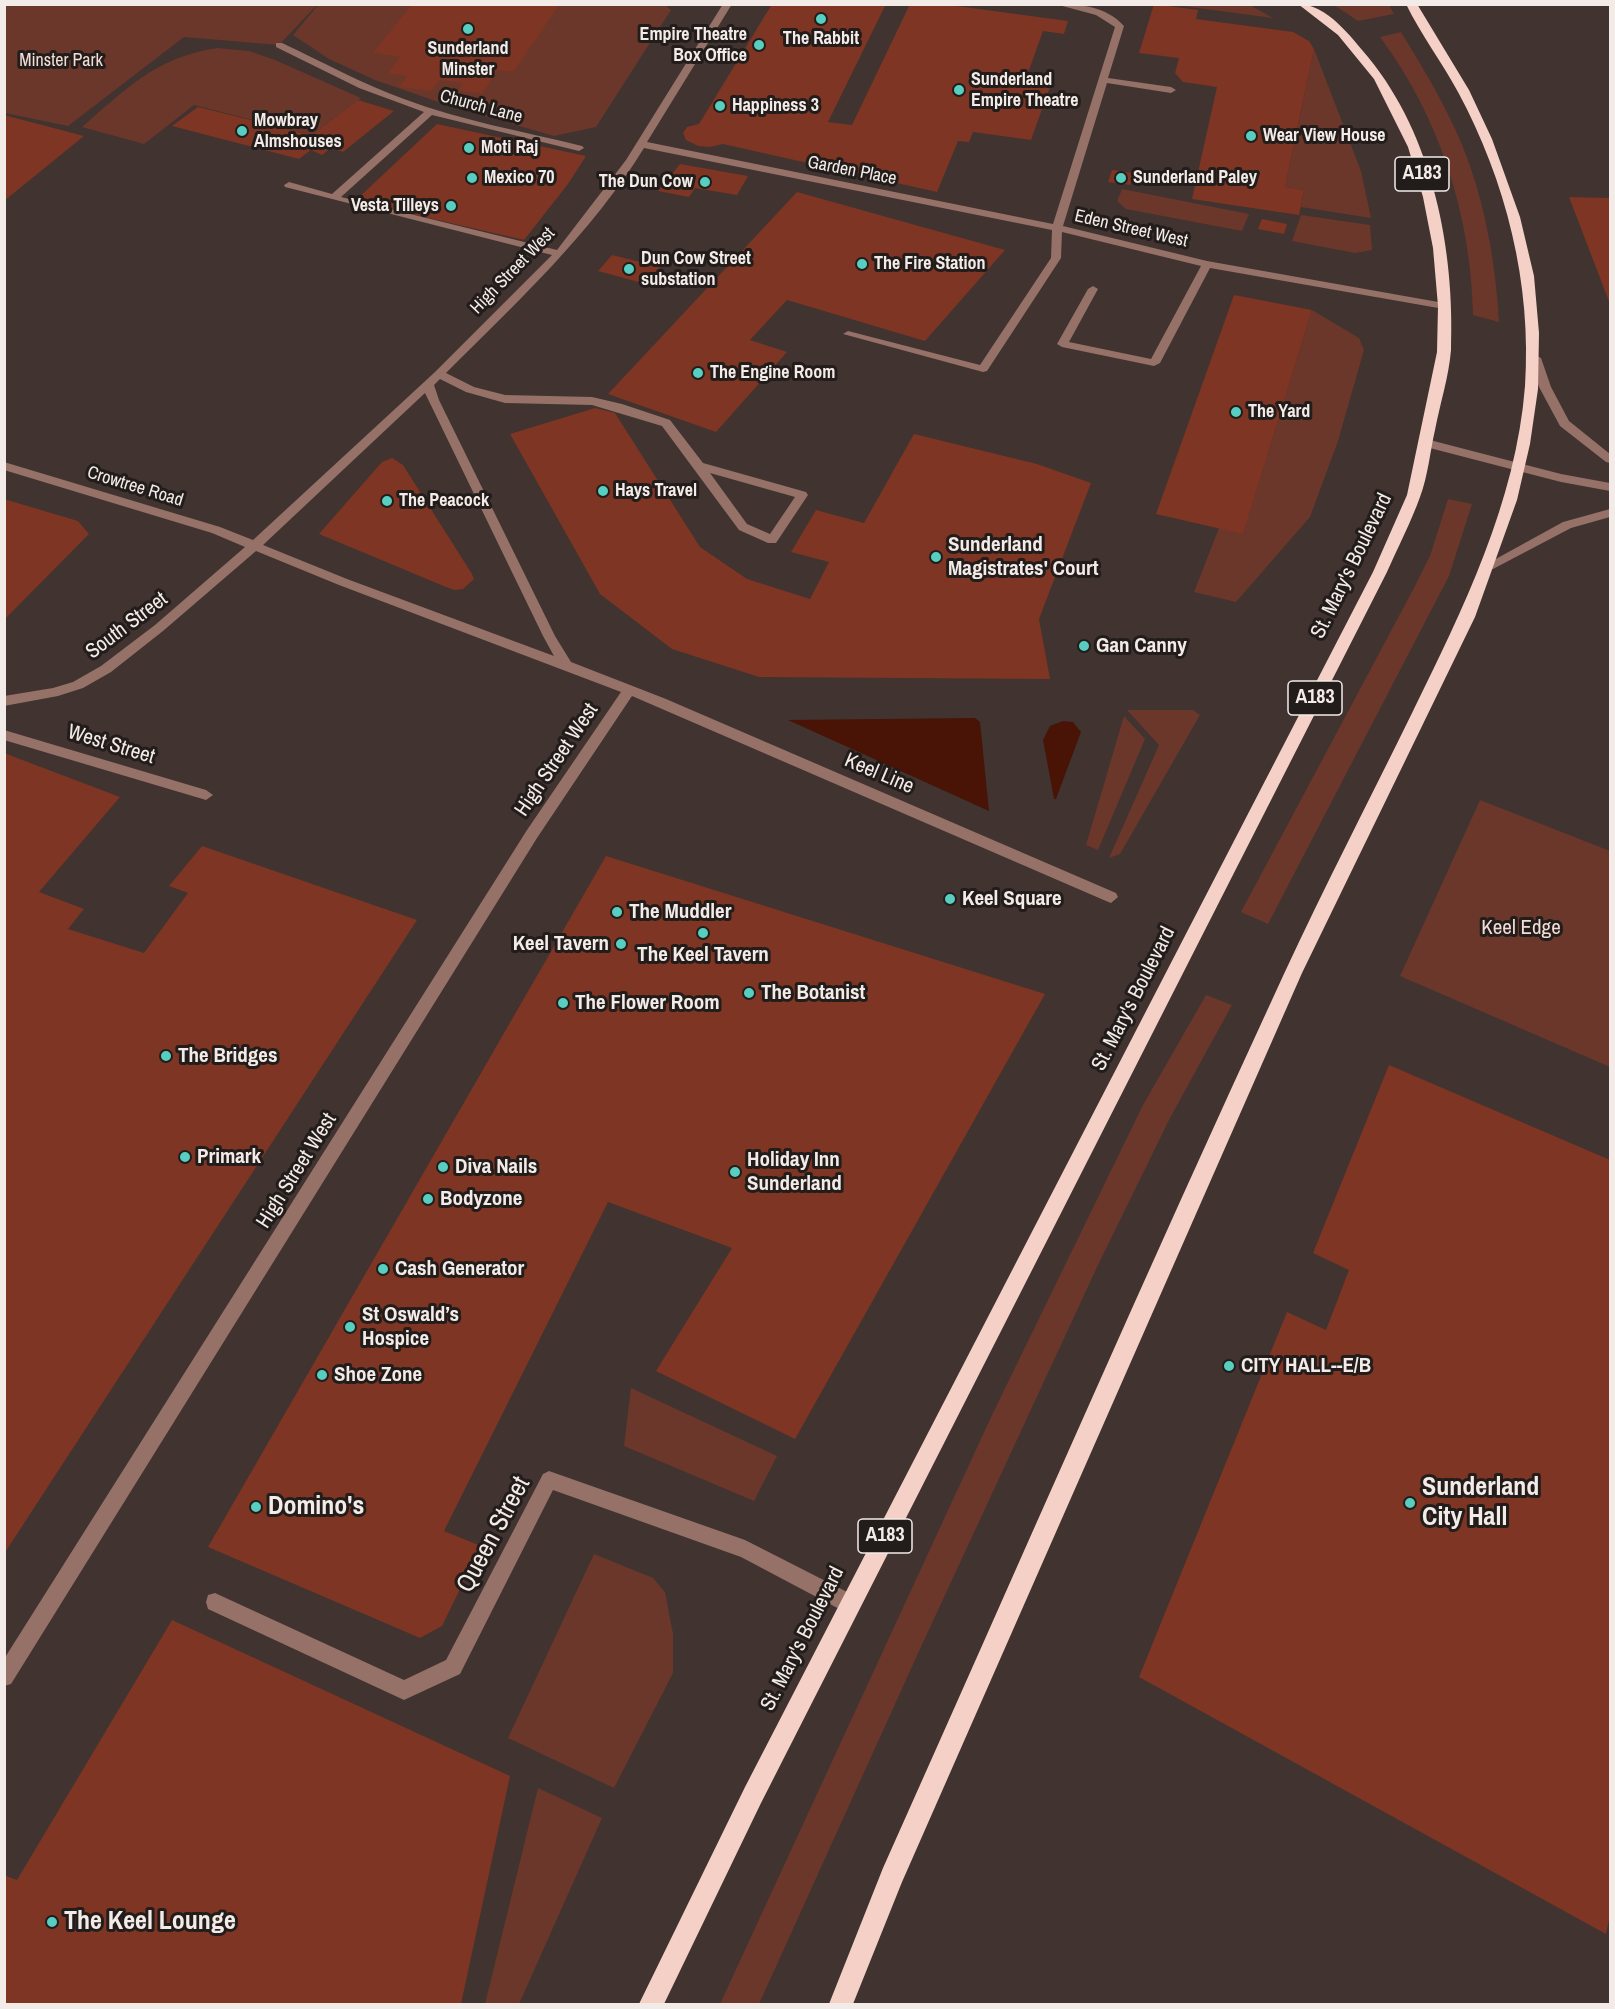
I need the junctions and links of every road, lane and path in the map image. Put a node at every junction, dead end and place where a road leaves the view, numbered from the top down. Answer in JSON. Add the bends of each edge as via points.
{"nodes":[{"id":1,"x":728,"y":4,"type":"edge"},
{"id":2,"x":1059,"y":4,"type":"edge"},
{"id":3,"x":1303,"y":4,"type":"edge"},
{"id":4,"x":1411,"y":4,"type":"edge"},
{"id":5,"x":279,"y":45,"type":"dead end"},
{"id":6,"x":1103,"y":80,"type":"junction"},
{"id":7,"x":1171,"y":90,"type":"dead end"},
{"id":8,"x":431,"y":111,"type":"junction"},
{"id":9,"x":641,"y":144,"type":"junction"},
{"id":10,"x":579,"y":148,"type":"dead end"},
{"id":11,"x":289,"y":185,"type":"dead end"},
{"id":12,"x":334,"y":198,"type":"junction"},
{"id":13,"x":1057,"y":228,"type":"junction"},
{"id":14,"x":559,"y":254,"type":"junction"},
{"id":15,"x":1207,"y":264,"type":"junction"},
{"id":16,"x":1093,"y":289,"type":"dead end"},
{"id":17,"x":1444,"y":306,"type":"junction"},
{"id":18,"x":848,"y":334,"type":"dead end"},
{"id":19,"x":1535,"y":358,"type":"junction"},
{"id":20,"x":440,"y":374,"type":"junction"},
{"id":21,"x":428,"y":385,"type":"junction"},
{"id":22,"x":1426,"y":443,"type":"junction"},
{"id":23,"x":1611,"y":459,"type":"edge"},
{"id":24,"x":697,"y":465,"type":"junction"},
{"id":25,"x":4,"y":466,"type":"edge"},
{"id":26,"x":1520,"y":468,"type":"junction"},
{"id":27,"x":1611,"y":487,"type":"edge"},
{"id":28,"x":1611,"y":513,"type":"edge"},
{"id":29,"x":254,"y":546,"type":"junction"},
{"id":30,"x":1489,"y":566,"type":"junction"},
{"id":31,"x":566,"y":665,"type":"junction"},
{"id":32,"x":629,"y":690,"type":"junction"},
{"id":33,"x":4,"y":701,"type":"edge"},
{"id":34,"x":4,"y":735,"type":"edge"},
{"id":35,"x":206,"y":795,"type":"dead end"},
{"id":36,"x":1111,"y":897,"type":"dead end"},
{"id":37,"x":215,"y":1602,"type":"dead end"},
{"id":38,"x":850,"y":1604,"type":"junction"},
{"id":39,"x":4,"y":1677,"type":"edge"},
{"id":40,"x":651,"y":2004,"type":"edge"},
{"id":41,"x":841,"y":2004,"type":"edge"}],
"edges":[{"from":1,"to":9,"type":"street","name":"High Street West"},
{"from":2,"to":6,"type":"street","name":"Eden Street West","via":[[1109,15],[1120,26]]},
{"from":3,"to":17,"type":"highway","name":"St. Mary's Boulevard","number":"A183","via":[[1342,33],[1363,56],[1410,138],[1429,196]]},
{"from":4,"to":19,"type":"highway","via":[[1462,90],[1493,155],[1512,208],[1531,296]]},
{"from":5,"to":8,"type":"street","name":"Church Lane","via":[[376,92]]},
{"from":6,"to":7,"type":"street"},
{"from":6,"to":13,"type":"street","name":"Eden Street West"},
{"from":8,"to":10,"type":"street","name":"Church Lane"},
{"from":8,"to":12,"type":"street"},
{"from":9,"to":13,"type":"street","name":"Garden Place"},
{"from":9,"to":14,"type":"street","name":"High Street West","via":[[603,200]]},
{"from":11,"to":12,"type":"street"},
{"from":12,"to":14,"type":"street"},
{"from":13,"to":15,"type":"street","name":"Eden Street West"},
{"from":13,"to":18,"type":"street","via":[[1056,258],[983,369]]},
{"from":14,"to":20,"type":"street","name":"High Street West"},
{"from":15,"to":16,"type":"street","via":[[1154,363],[1062,344]]},
{"from":15,"to":17,"type":"street","name":"Eden Street West"},
{"from":17,"to":22,"type":"highway","name":"St. Mary's Boulevard","number":"A183","via":[[1444,352]]},
{"from":19,"to":23,"type":"street","via":[[1564,423]]},
{"from":19,"to":26,"type":"highway"},
{"from":20,"to":21,"type":"street","name":"High Street West"},
{"from":20,"to":24,"type":"street","via":[[470,390],[505,399],[592,401],[666,423]]},
{"from":21,"to":29,"type":"street","name":"South Street"},
{"from":21,"to":31,"type":"street","via":[[432,400]]},
{"from":22,"to":26,"type":"street"},
{"from":22,"to":38,"type":"highway","name":"St. Mary's Boulevard","number":"A183","via":[[1414,495],[1380,572]]},
{"from":24,"to":24,"type":"street","via":[[743,527],[771,540],[802,495]]},
{"from":25,"to":29,"type":"street","name":"Crowtree Road","via":[[216,530]]},
{"from":26,"to":27,"type":"street"},
{"from":26,"to":30,"type":"highway"},
{"from":28,"to":30,"type":"street","via":[[1567,525]]},
{"from":29,"to":31,"type":"street","name":"Crowtree Road"},
{"from":29,"to":33,"type":"street","name":"South Street","via":[[105,669],[78,685],[53,693]]},
{"from":30,"to":41,"type":"highway","via":[[1293,973],[892,1877]]},
{"from":31,"to":32,"type":"street","name":"Keel Line"},
{"from":32,"to":36,"type":"street","name":"Keel Line"},
{"from":32,"to":39,"type":"street","name":"High Street West","via":[[532,834]]},
{"from":34,"to":35,"type":"street","name":"West Street"},
{"from":37,"to":38,"type":"street","name":"Queen Street","via":[[404,1690],[453,1667],[549,1480],[745,1550]]},
{"from":38,"to":40,"type":"highway","name":"St. Mary's Boulevard","number":"A183"}]}
